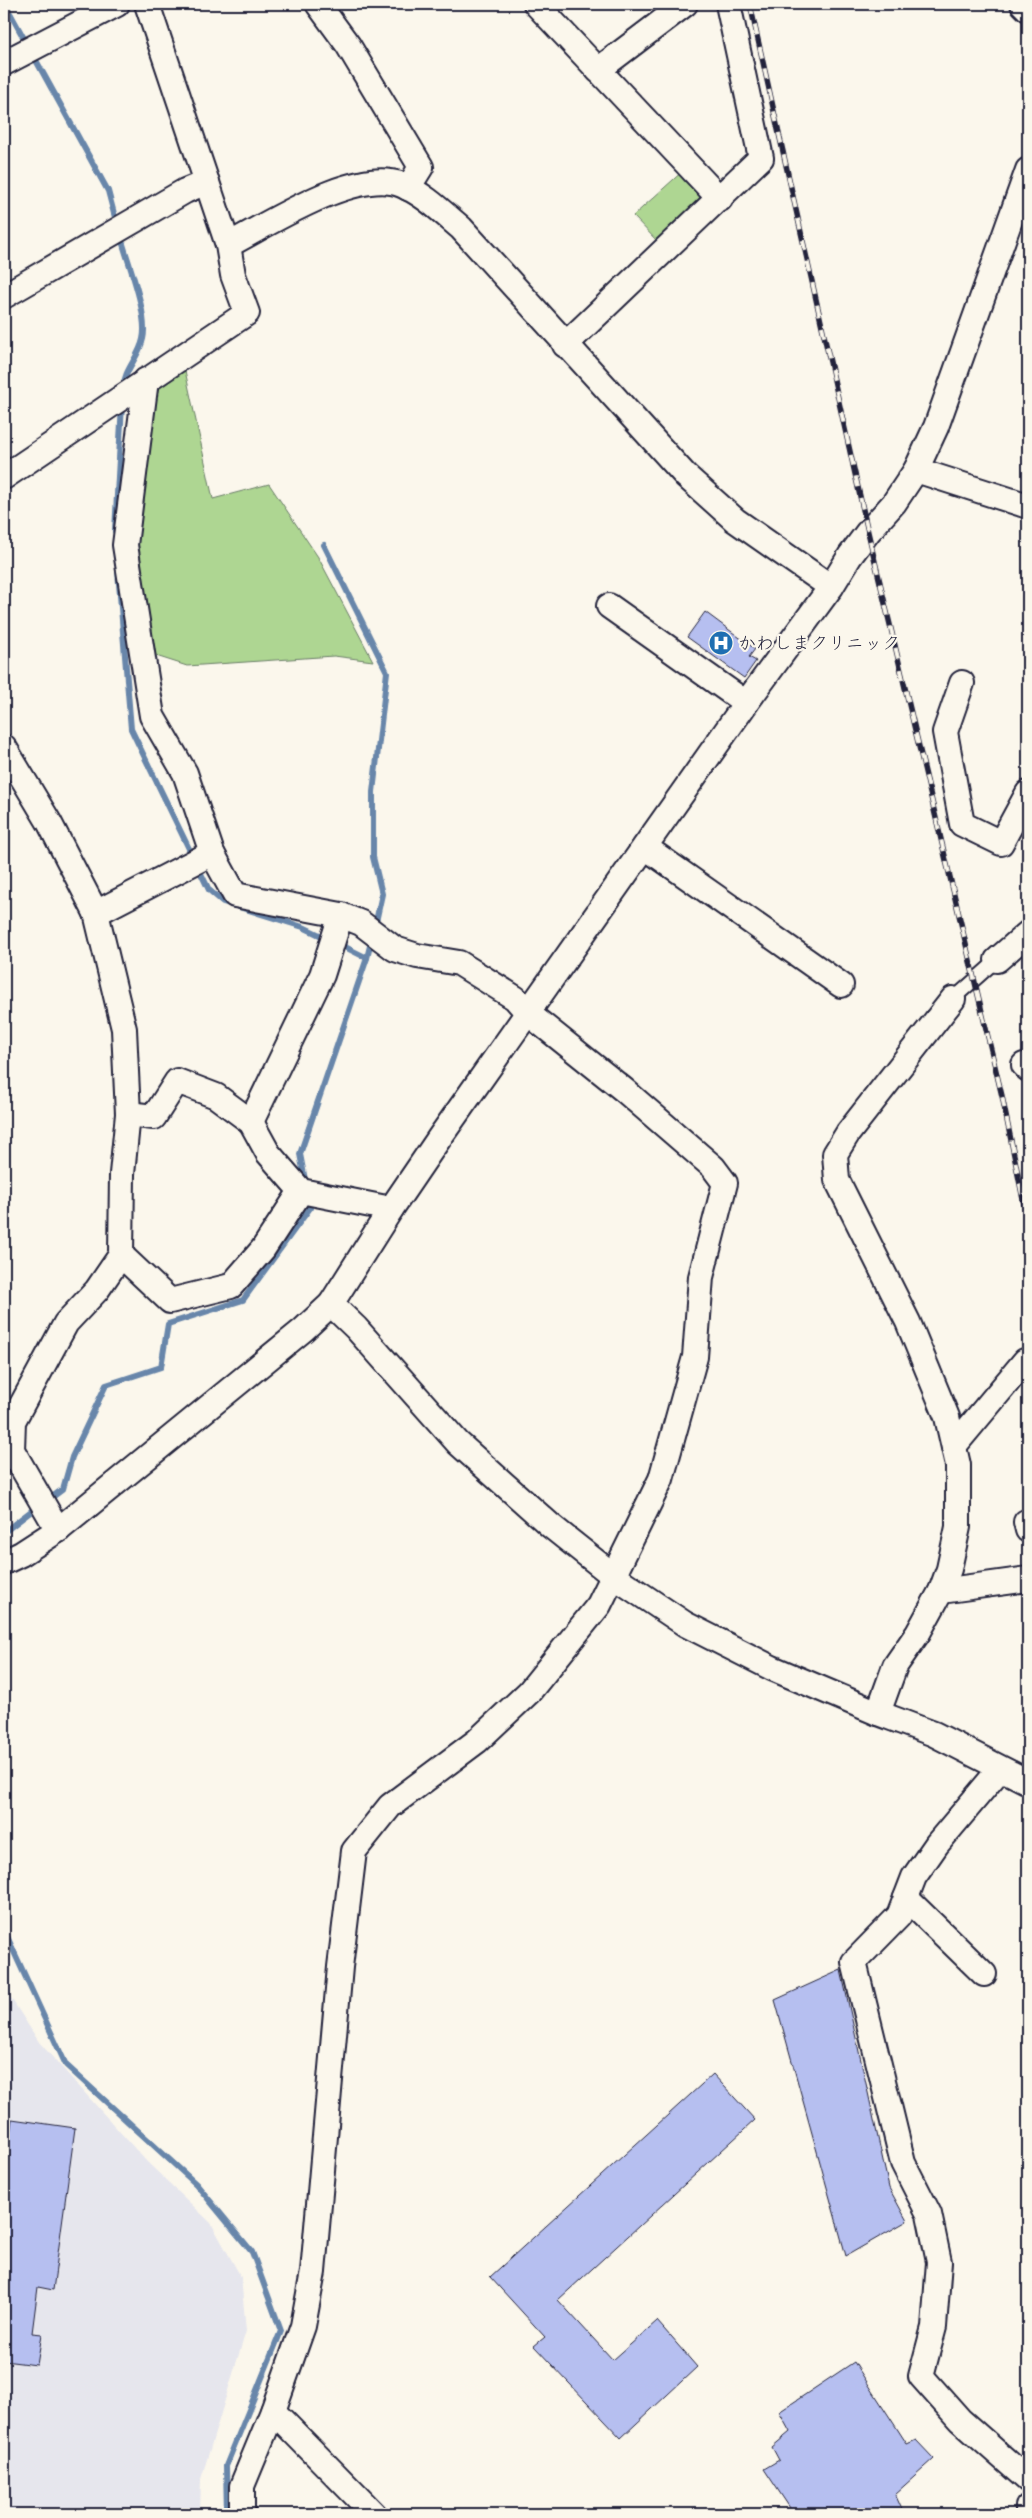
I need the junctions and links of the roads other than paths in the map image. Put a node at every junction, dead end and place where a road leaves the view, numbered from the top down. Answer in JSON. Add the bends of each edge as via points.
{"nodes":[{"id":1,"x":117,"y":4,"type":"edge"},
{"id":2,"x":147,"y":4,"type":"edge"},
{"id":3,"x":318,"y":4,"type":"edge"},
{"id":4,"x":536,"y":4,"type":"edge"},
{"id":5,"x":685,"y":4,"type":"edge"},
{"id":6,"x":728,"y":4,"type":"edge"},
{"id":7,"x":1022,"y":4,"type":"edge"},
{"id":8,"x":1028,"y":9,"type":"edge"},
{"id":9,"x":4,"y":63,"type":"edge"},
{"id":10,"x":598,"y":70,"type":"junction"},
{"id":11,"x":1028,"y":170,"type":"edge"},
{"id":12,"x":207,"y":182,"type":"junction"},
{"id":13,"x":408,"y":188,"type":"junction"},
{"id":14,"x":720,"y":199,"type":"junction"},
{"id":15,"x":228,"y":245,"type":"junction"},
{"id":16,"x":4,"y":296,"type":"edge"},
{"id":17,"x":565,"y":345,"type":"junction"},
{"id":18,"x":146,"y":380,"type":"junction"},
{"id":19,"x":916,"y":470,"type":"junction"},
{"id":20,"x":4,"y":477,"type":"edge"},
{"id":21,"x":1028,"y":506,"type":"edge"},
{"id":22,"x":830,"y":587,"type":"junction"},
{"id":23,"x":610,"y":606,"type":"dead end"},
{"id":24,"x":962,"y":683,"type":"dead end"},
{"id":25,"x":746,"y":703,"type":"junction"},
{"id":26,"x":4,"y":747,"type":"edge"},
{"id":27,"x":1028,"y":793,"type":"edge"},
{"id":28,"x":645,"y":848,"type":"junction"},
{"id":29,"x":212,"y":853,"type":"junction"},
{"id":30,"x":96,"y":913,"type":"junction"},
{"id":31,"x":341,"y":915,"type":"junction"},
{"id":32,"x":1028,"y":934,"type":"edge"},
{"id":33,"x":997,"y":960,"type":"joint"},
{"id":34,"x":841,"y":985,"type":"dead end"},
{"id":35,"x":953,"y":999,"type":"joint"},
{"id":36,"x":529,"y":1014,"type":"junction"},
{"id":37,"x":128,"y":1114,"type":"junction"},
{"id":38,"x":251,"y":1122,"type":"junction"},
{"id":39,"x":301,"y":1191,"type":"junction"},
{"id":40,"x":391,"y":1209,"type":"junction"},
{"id":41,"x":120,"y":1255,"type":"junction"},
{"id":42,"x":331,"y":1304,"type":"junction"},
{"id":43,"x":1025,"y":1361,"type":"dead end"},
{"id":44,"x":954,"y":1446,"type":"junction"},
{"id":45,"x":58,"y":1530,"type":"junction"},
{"id":46,"x":4,"y":1562,"type":"edge"},
{"id":47,"x":614,"y":1577,"type":"junction"},
{"id":48,"x":1028,"y":1579,"type":"edge"},
{"id":49,"x":941,"y":1591,"type":"junction"},
{"id":50,"x":878,"y":1714,"type":"junction"},
{"id":51,"x":1000,"y":1769,"type":"junction"},
{"id":52,"x":1028,"y":1782,"type":"edge"},
{"id":53,"x":906,"y":1898,"type":"junction"},
{"id":54,"x":984,"y":1974,"type":"dead end"},
{"id":55,"x":273,"y":2412,"type":"junction"},
{"id":56,"x":1028,"y":2480,"type":"edge"},
{"id":57,"x":1028,"y":2507,"type":"edge"},
{"id":58,"x":242,"y":2514,"type":"edge"},
{"id":59,"x":374,"y":2514,"type":"edge"},
{"id":60,"x":1028,"y":2514,"type":"edge"}],
"edges":[{"from":1,"to":9,"type":"street"},
{"from":2,"to":12,"type":"street"},
{"from":3,"to":13,"type":"street","via":[[348,45],[422,167]]},
{"from":4,"to":10,"type":"street"},
{"from":5,"to":10,"type":"street"},
{"from":6,"to":14,"type":"street","via":[[762,158]]},
{"from":7,"to":8,"type":"street"},
{"from":10,"to":14,"type":"street"},
{"from":11,"to":19,"type":"street","via":[[936,427]]},
{"from":12,"to":15,"type":"street"},
{"from":12,"to":16,"type":"street"},
{"from":13,"to":15,"type":"street","via":[[401,184],[373,181],[340,188]]},
{"from":13,"to":17,"type":"street","via":[[428,200],[460,228]]},
{"from":14,"to":17,"type":"street"},
{"from":15,"to":18,"type":"street","via":[[233,275],[247,313]]},
{"from":17,"to":22,"type":"street","via":[[686,476],[735,520]]},
{"from":18,"to":20,"type":"street"},
{"from":18,"to":29,"type":"street","via":[[125,545],[152,716],[185,773]]},
{"from":19,"to":21,"type":"street"},
{"from":19,"to":22,"type":"street"},
{"from":22,"to":25,"type":"street"},
{"from":23,"to":25,"type":"street"},
{"from":24,"to":27,"type":"street","via":[[944,732],[962,824],[1001,843]]},
{"from":25,"to":28,"type":"street"},
{"from":26,"to":30,"type":"street","via":[[49,822]]},
{"from":28,"to":34,"type":"street"},
{"from":28,"to":36,"type":"street"},
{"from":29,"to":30,"type":"street"},
{"from":29,"to":31,"type":"street","via":[[235,894]]},
{"from":30,"to":37,"type":"street","via":[[124,1029]]},
{"from":31,"to":36,"type":"street","via":[[361,923],[395,949],[459,963],[515,998]]},
{"from":31,"to":38,"type":"street","via":[[322,975]]},
{"from":32,"to":33,"type":"street"},
{"from":33,"to":35,"type":"lane"},
{"from":35,"to":44,"type":"street","via":[[835,1154],[837,1180],[908,1322],[948,1417]]},
{"from":36,"to":40,"type":"street"},
{"from":36,"to":47,"type":"street","via":[[624,1090],[713,1167],[725,1183],[701,1277],[693,1366],[661,1479]]},
{"from":37,"to":38,"type":"street","via":[[154,1117],[177,1081],[216,1096]]},
{"from":37,"to":41,"type":"street","via":[[122,1174]]},
{"from":38,"to":39,"type":"street","via":[[268,1153]]},
{"from":39,"to":40,"type":"street"},
{"from":39,"to":41,"type":"street","via":[[263,1249],[231,1286],[170,1301]]},
{"from":40,"to":42,"type":"street"},
{"from":41,"to":45,"type":"street","via":[[97,1290],[66,1323],[13,1420],[12,1450]]},
{"from":42,"to":45,"type":"street"},
{"from":42,"to":47,"type":"street","via":[[458,1443]]},
{"from":43,"to":44,"type":"street"},
{"from":44,"to":49,"type":"street","via":[[958,1465],[958,1527]]},
{"from":45,"to":46,"type":"street"},
{"from":47,"to":50,"type":"street","via":[[685,1624],[772,1668]]},
{"from":47,"to":55,"type":"street","via":[[599,1605],[529,1692],[477,1741],[390,1806],[354,1851],[340,1967],[313,2272],[303,2326]]},
{"from":48,"to":49,"type":"street"},
{"from":49,"to":50,"type":"street","via":[[895,1666]]},
{"from":50,"to":51,"type":"street","via":[[934,1734]]},
{"from":51,"to":52,"type":"street"},
{"from":51,"to":53,"type":"street","via":[[937,1844],[914,1878]]},
{"from":53,"to":54,"type":"street"},
{"from":53,"to":56,"type":"street","via":[[899,1916],[854,1962],[903,2163],[929,2214],[939,2262],[934,2327],[922,2376],[960,2420]]},
{"from":55,"to":58,"type":"street","via":[[242,2486]]},
{"from":55,"to":59,"type":"street"},
{"from":57,"to":60,"type":"street"}]}
